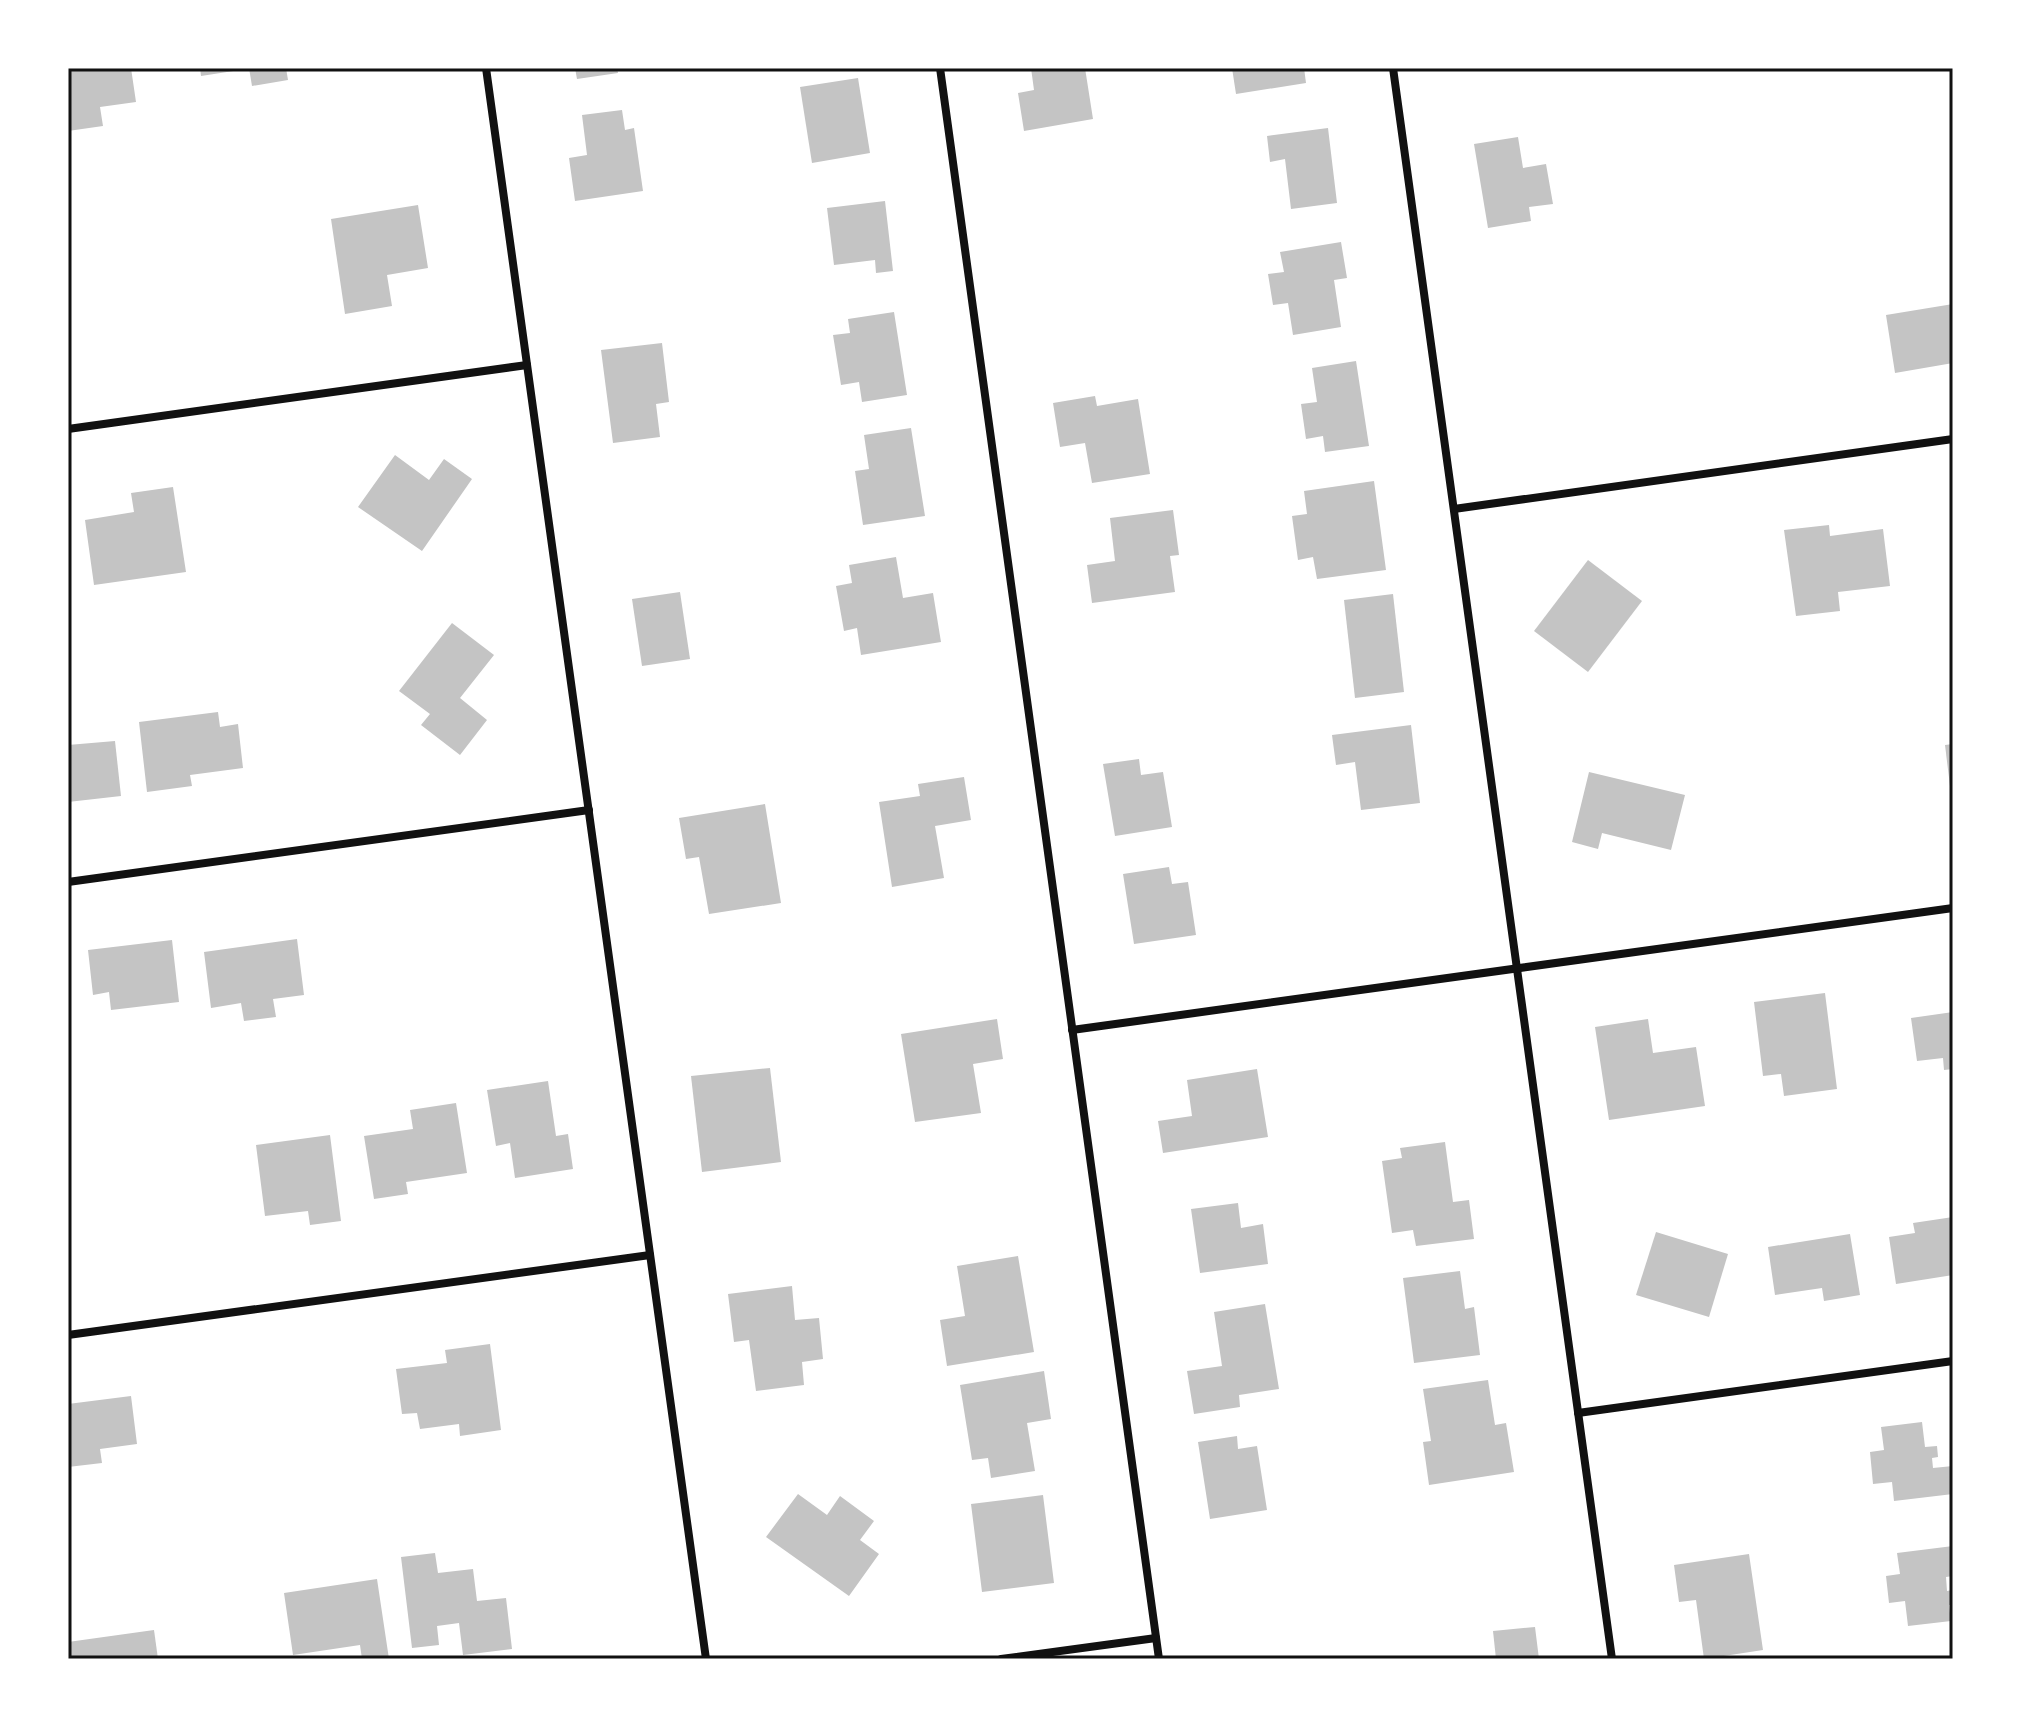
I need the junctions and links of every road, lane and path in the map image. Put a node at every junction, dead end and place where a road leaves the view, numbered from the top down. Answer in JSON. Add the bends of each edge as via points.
{"nodes":[{"id":1,"x":486,"y":68,"type":"edge"},
{"id":2,"x":940,"y":68,"type":"edge"},
{"id":3,"x":1393,"y":68,"type":"edge"},
{"id":4,"x":527,"y":365,"type":"junction"},
{"id":5,"x":68,"y":429,"type":"edge"},
{"id":6,"x":1953,"y":439,"type":"edge"},
{"id":7,"x":1454,"y":509,"type":"junction"},
{"id":8,"x":589,"y":810,"type":"junction"},
{"id":9,"x":68,"y":882,"type":"edge"},
{"id":10,"x":1953,"y":908,"type":"edge"},
{"id":11,"x":1517,"y":969,"type":"junction"},
{"id":12,"x":1072,"y":1030,"type":"junction"},
{"id":13,"x":650,"y":1255,"type":"junction"},
{"id":14,"x":68,"y":1335,"type":"edge"},
{"id":15,"x":1953,"y":1361,"type":"edge"},
{"id":16,"x":1578,"y":1413,"type":"junction"},
{"id":17,"x":1156,"y":1638,"type":"junction"},
{"id":18,"x":706,"y":1659,"type":"edge"},
{"id":19,"x":1001,"y":1659,"type":"edge"},
{"id":20,"x":1159,"y":1659,"type":"edge"},
{"id":21,"x":1612,"y":1659,"type":"edge"}],
"edges":[{"from":1,"to":4,"type":"street"},
{"from":2,"to":12,"type":"street"},
{"from":3,"to":7,"type":"street"},
{"from":4,"to":5,"type":"street"},
{"from":4,"to":8,"type":"street"},
{"from":6,"to":7,"type":"street"},
{"from":7,"to":11,"type":"street"},
{"from":8,"to":9,"type":"street"},
{"from":8,"to":13,"type":"street"},
{"from":10,"to":11,"type":"street"},
{"from":11,"to":12,"type":"street"},
{"from":11,"to":16,"type":"street"},
{"from":12,"to":17,"type":"street"},
{"from":13,"to":14,"type":"street"},
{"from":13,"to":18,"type":"street"},
{"from":15,"to":16,"type":"street"},
{"from":16,"to":21,"type":"street"},
{"from":17,"to":19,"type":"street"},
{"from":17,"to":20,"type":"street"}]}
